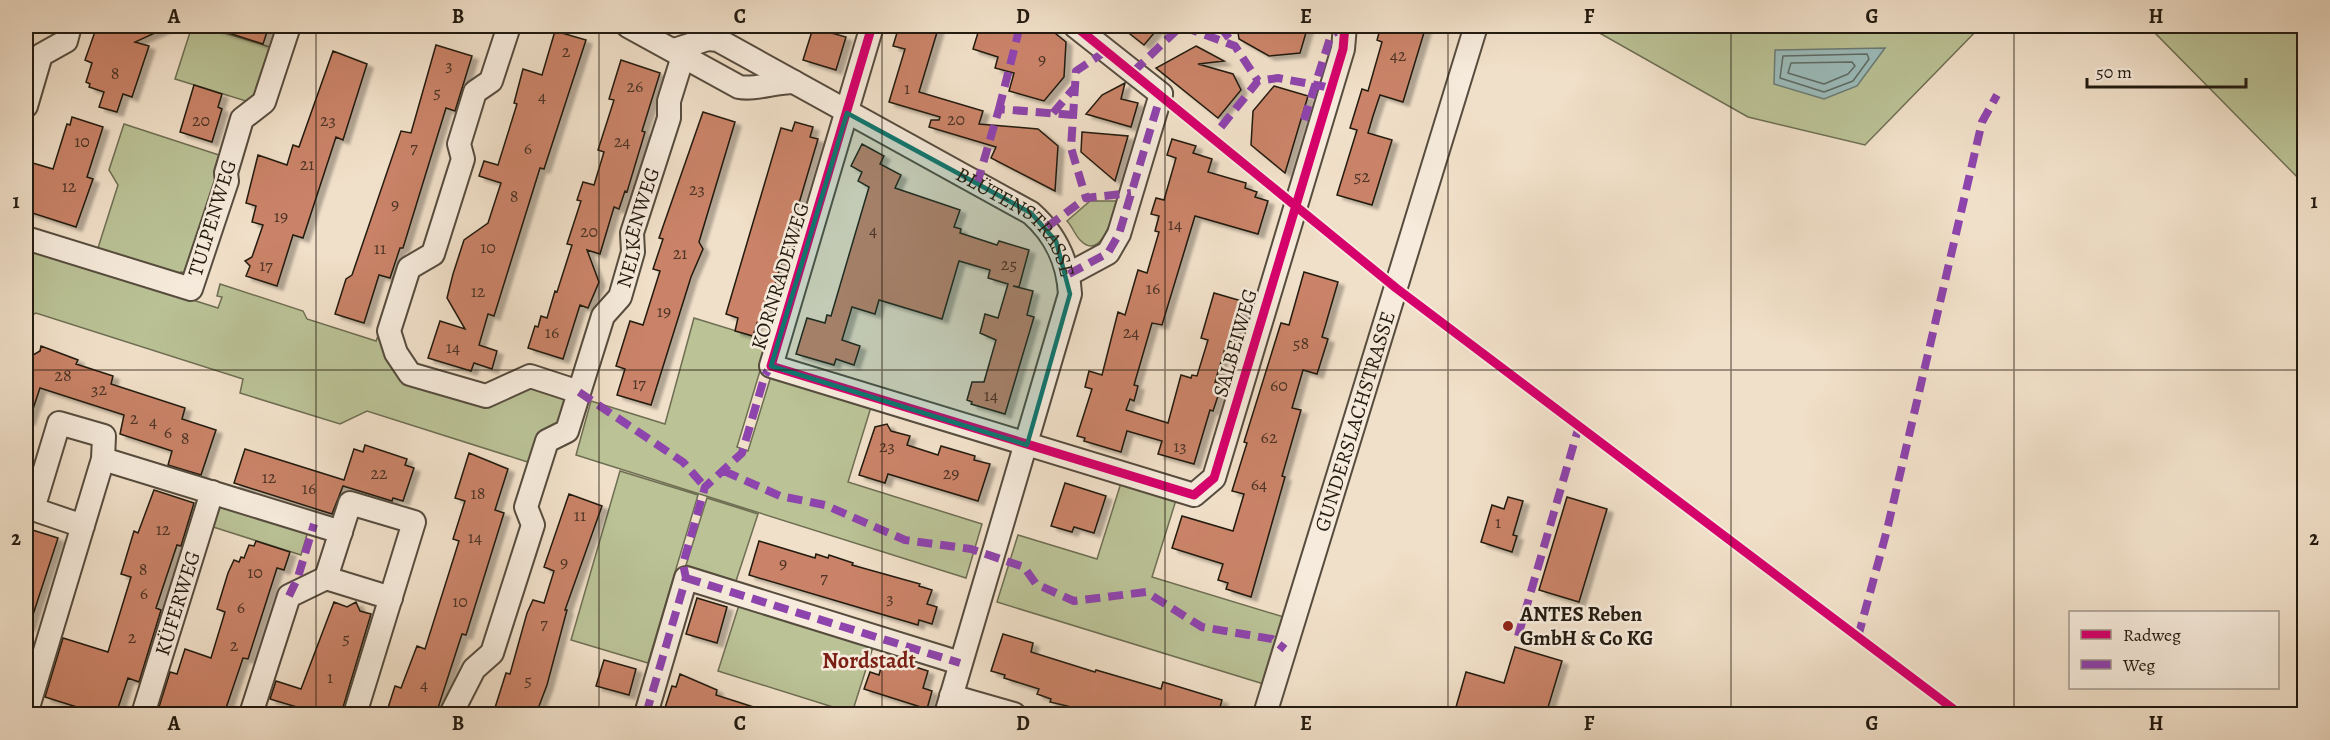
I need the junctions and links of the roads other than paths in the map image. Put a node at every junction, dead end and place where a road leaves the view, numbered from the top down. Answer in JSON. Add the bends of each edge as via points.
{"nodes":[{"id":1,"x":70,"y":26,"type":"edge"},
{"id":2,"x":289,"y":26,"type":"edge"},
{"id":3,"x":509,"y":26,"type":"edge"},
{"id":4,"x":872,"y":26,"type":"edge"},
{"id":5,"x":1075,"y":26,"type":"edge"},
{"id":6,"x":1345,"y":26,"type":"edge"},
{"id":7,"x":1476,"y":26,"type":"edge"},
{"id":8,"x":642,"y":29,"type":"edge"},
{"id":9,"x":679,"y":53,"type":"junction"},
{"id":10,"x":794,"y":82,"type":"junction"},
{"id":11,"x":26,"y":106,"type":"edge"},
{"id":12,"x":847,"y":113,"type":"junction"},
{"id":13,"x":26,"y":238,"type":"edge"},
{"id":14,"x":1069,"y":274,"type":"junction"},
{"id":15,"x":579,"y":392,"type":"junction"},
{"id":16,"x":1026,"y":445,"type":"junction"},
{"id":17,"x":103,"y":459,"type":"junction"},
{"id":18,"x":212,"y":492,"type":"junction"},
{"id":19,"x":29,"y":508,"type":"edge"},
{"id":20,"x":83,"y":526,"type":"junction"},
{"id":21,"x":341,"y":532,"type":"junction"},
{"id":22,"x":327,"y":578,"type":"junction"},
{"id":23,"x":391,"y":598,"type":"junction"},
{"id":24,"x":960,"y":663,"type":"junction"},
{"id":25,"x":948,"y":705,"type":"edge"},
{"id":26,"x":26,"y":714,"type":"edge"},
{"id":27,"x":143,"y":714,"type":"edge"},
{"id":28,"x":251,"y":714,"type":"edge"},
{"id":29,"x":356,"y":714,"type":"edge"},
{"id":30,"x":451,"y":714,"type":"edge"},
{"id":31,"x":646,"y":714,"type":"edge"},
{"id":32,"x":1014,"y":714,"type":"edge"},
{"id":33,"x":1265,"y":714,"type":"edge"}],
"edges":[{"from":1,"to":11,"type":"street","via":[[66,41],[41,56]]},
{"from":2,"to":13,"type":"street","name":"TULPENWEG","via":[[264,102],[242,119],[227,181],[191,289]]},
{"from":3,"to":15,"type":"street","via":[[491,81],[475,92],[459,144],[463,159],[433,254],[409,268],[389,331],[396,353],[410,374],[486,396],[530,376]]},
{"from":4,"to":12,"type":"street"},
{"from":5,"to":14,"type":"street","via":[[1161,94],[1119,234],[1108,253]]},
{"from":6,"to":16,"type":"street","name":"SALBEIWEG","via":[[1340,58],[1214,478],[1194,495]]},
{"from":7,"to":33,"type":"street","name":"GUNDERSLACHSTRASSE"},
{"from":8,"to":9,"type":"street"},
{"from":9,"to":10,"type":"street","via":[[739,87]]},
{"from":9,"to":10,"type":"street","name":"BLÜTENSTRASSE","via":[[708,39],[718,40]]},
{"from":9,"to":15,"type":"street","name":"NELKENWEG","via":[[669,118],[632,233],[633,252],[620,297],[603,316]]},
{"from":10,"to":12,"type":"street","name":"BLÜTENSTRASSE"},
{"from":12,"to":14,"type":"street","name":"BLÜTENSTRASSE","via":[[1031,213],[1056,241]]},
{"from":12,"to":16,"type":"street","name":"KORNRADEWEG","via":[[771,366]]},
{"from":14,"to":16,"type":"street","name":"BLÜTENSTRASSE","via":[[1070,294],[1063,323]]},
{"from":15,"to":30,"type":"street","name":"NELKENWEG","via":[[567,431],[547,441],[526,507],[533,525],[492,652],[474,669]]},
{"from":16,"to":24,"type":"street","name":"BLÜTENSTRASSE"},
{"from":17,"to":18,"type":"street"},
{"from":17,"to":19,"type":"street","via":[[104,436],[59,423]]},
{"from":17,"to":20,"type":"street"},
{"from":18,"to":21,"type":"street"},
{"from":18,"to":27,"type":"street","name":"KÜFERWEG"},
{"from":19,"to":20,"type":"street"},
{"from":20,"to":26,"type":"street"},
{"from":21,"to":22,"type":"street"},
{"from":21,"to":23,"type":"street","via":[[350,503],[414,522]]},
{"from":22,"to":23,"type":"street"},
{"from":22,"to":28,"type":"street","via":[[289,596]]},
{"from":23,"to":29,"type":"street"},
{"from":24,"to":25,"type":"street","name":"BLÜTENSTRASSE"},
{"from":24,"to":31,"type":"street","via":[[686,578]]},
{"from":25,"to":32,"type":"street"}]}
